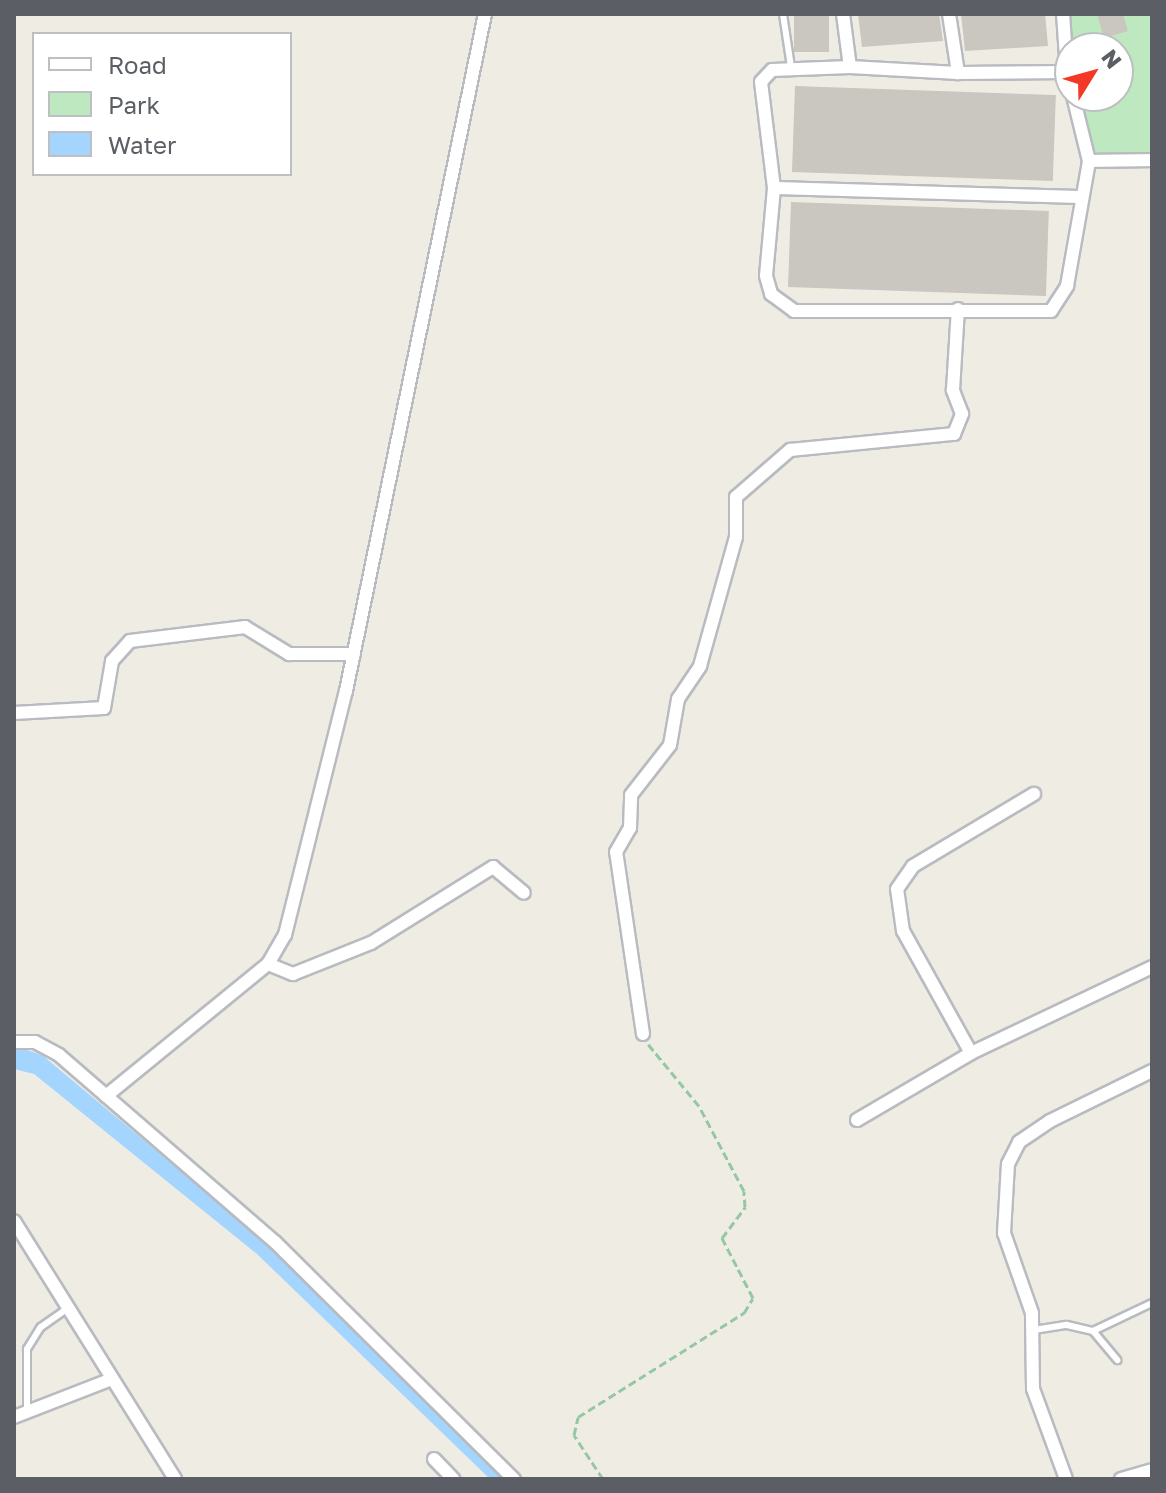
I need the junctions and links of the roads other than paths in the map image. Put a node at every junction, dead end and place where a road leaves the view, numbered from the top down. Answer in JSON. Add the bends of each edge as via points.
{"nodes":[{"id":1,"x":485,"y":14,"type":"edge"},
{"id":2,"x":783,"y":14,"type":"edge"},
{"id":3,"x":843,"y":14,"type":"edge"},
{"id":4,"x":949,"y":14,"type":"edge"},
{"id":5,"x":791,"y":67,"type":"junction"},
{"id":6,"x":850,"y":67,"type":"junction"},
{"id":7,"x":958,"y":73,"type":"junction"},
{"id":8,"x":1054,"y":78,"type":"edge"},
{"id":9,"x":1077,"y":112,"type":"edge"},
{"id":10,"x":1152,"y":160,"type":"edge"},
{"id":11,"x":1089,"y":161,"type":"junction"},
{"id":12,"x":774,"y":188,"type":"junction"},
{"id":13,"x":1081,"y":197,"type":"junction"},
{"id":14,"x":958,"y":309,"type":"junction"},
{"id":15,"x":354,"y":654,"type":"junction"},
{"id":16,"x":14,"y":713,"type":"edge"},
{"id":17,"x":1034,"y":794,"type":"dead end"},
{"id":18,"x":524,"y":893,"type":"dead end"},
{"id":19,"x":268,"y":964,"type":"junction"},
{"id":20,"x":1152,"y":967,"type":"edge"},
{"id":21,"x":643,"y":1034,"type":"road end"},
{"id":22,"x":14,"y":1042,"type":"edge"},
{"id":23,"x":971,"y":1053,"type":"junction"},
{"id":24,"x":1152,"y":1071,"type":"edge"},
{"id":25,"x":106,"y":1096,"type":"junction"},
{"id":26,"x":857,"y":1120,"type":"dead end"},
{"id":27,"x":14,"y":1221,"type":"edge"},
{"id":28,"x":1152,"y":1303,"type":"edge"},
{"id":29,"x":68,"y":1308,"type":"junction"},
{"id":30,"x":1034,"y":1330,"type":"junction"},
{"id":31,"x":1093,"y":1331,"type":"junction"},
{"id":32,"x":1117,"y":1360,"type":"dead end"},
{"id":33,"x":112,"y":1379,"type":"junction"},
{"id":34,"x":20,"y":1415,"type":"edge"},
{"id":35,"x":434,"y":1459,"type":"dead end"},
{"id":36,"x":1152,"y":1470,"type":"edge"},
{"id":37,"x":175,"y":1479,"type":"edge"},
{"id":38,"x":453,"y":1479,"type":"edge"},
{"id":39,"x":514,"y":1479,"type":"edge"},
{"id":40,"x":1066,"y":1479,"type":"edge"},
{"id":41,"x":1121,"y":1479,"type":"edge"}],
"edges":[{"from":1,"to":15,"type":"street"},
{"from":2,"to":5,"type":"lane"},
{"from":3,"to":6,"type":"street"},
{"from":4,"to":7,"type":"street"},
{"from":5,"to":6,"type":"street"},
{"from":5,"to":12,"type":"street","via":[[772,70],[759,96]]},
{"from":6,"to":7,"type":"street"},
{"from":7,"to":8,"type":"street"},
{"from":9,"to":11,"type":"street"},
{"from":10,"to":11,"type":"street"},
{"from":11,"to":13,"type":"street"},
{"from":12,"to":13,"type":"street"},
{"from":12,"to":14,"type":"street","via":[[766,276],[779,304],[794,311]]},
{"from":13,"to":14,"type":"street","via":[[1067,286],[1051,311],[1039,316]]},
{"from":14,"to":21,"type":"street","via":[[957,432],[790,450],[736,497],[736,537],[699,668],[678,699],[670,745],[631,795],[630,828],[616,852]]},
{"from":15,"to":16,"type":"street","via":[[289,654],[245,627],[130,641],[112,661],[104,708]]},
{"from":15,"to":19,"type":"street","via":[[285,935]]},
{"from":17,"to":23,"type":"street","via":[[913,866],[893,902]]},
{"from":18,"to":19,"type":"street","via":[[493,867],[371,943],[293,974]]},
{"from":19,"to":25,"type":"street"},
{"from":20,"to":23,"type":"street"},
{"from":22,"to":25,"type":"street","via":[[48,1047]]},
{"from":23,"to":26,"type":"street"},
{"from":24,"to":30,"type":"street","via":[[1069,1110],[1013,1151],[1004,1233]]},
{"from":25,"to":39,"type":"street","via":[[275,1242]]},
{"from":27,"to":29,"type":"street"},
{"from":28,"to":31,"type":"lane"},
{"from":29,"to":33,"type":"street"},
{"from":29,"to":34,"type":"lane","via":[[41,1327],[27,1349]]},
{"from":30,"to":31,"type":"lane","via":[[1070,1325]]},
{"from":30,"to":40,"type":"street","via":[[1033,1387]]},
{"from":31,"to":32,"type":"lane"},
{"from":33,"to":34,"type":"street"},
{"from":33,"to":37,"type":"street"},
{"from":35,"to":38,"type":"street"},
{"from":36,"to":41,"type":"street"}]}
